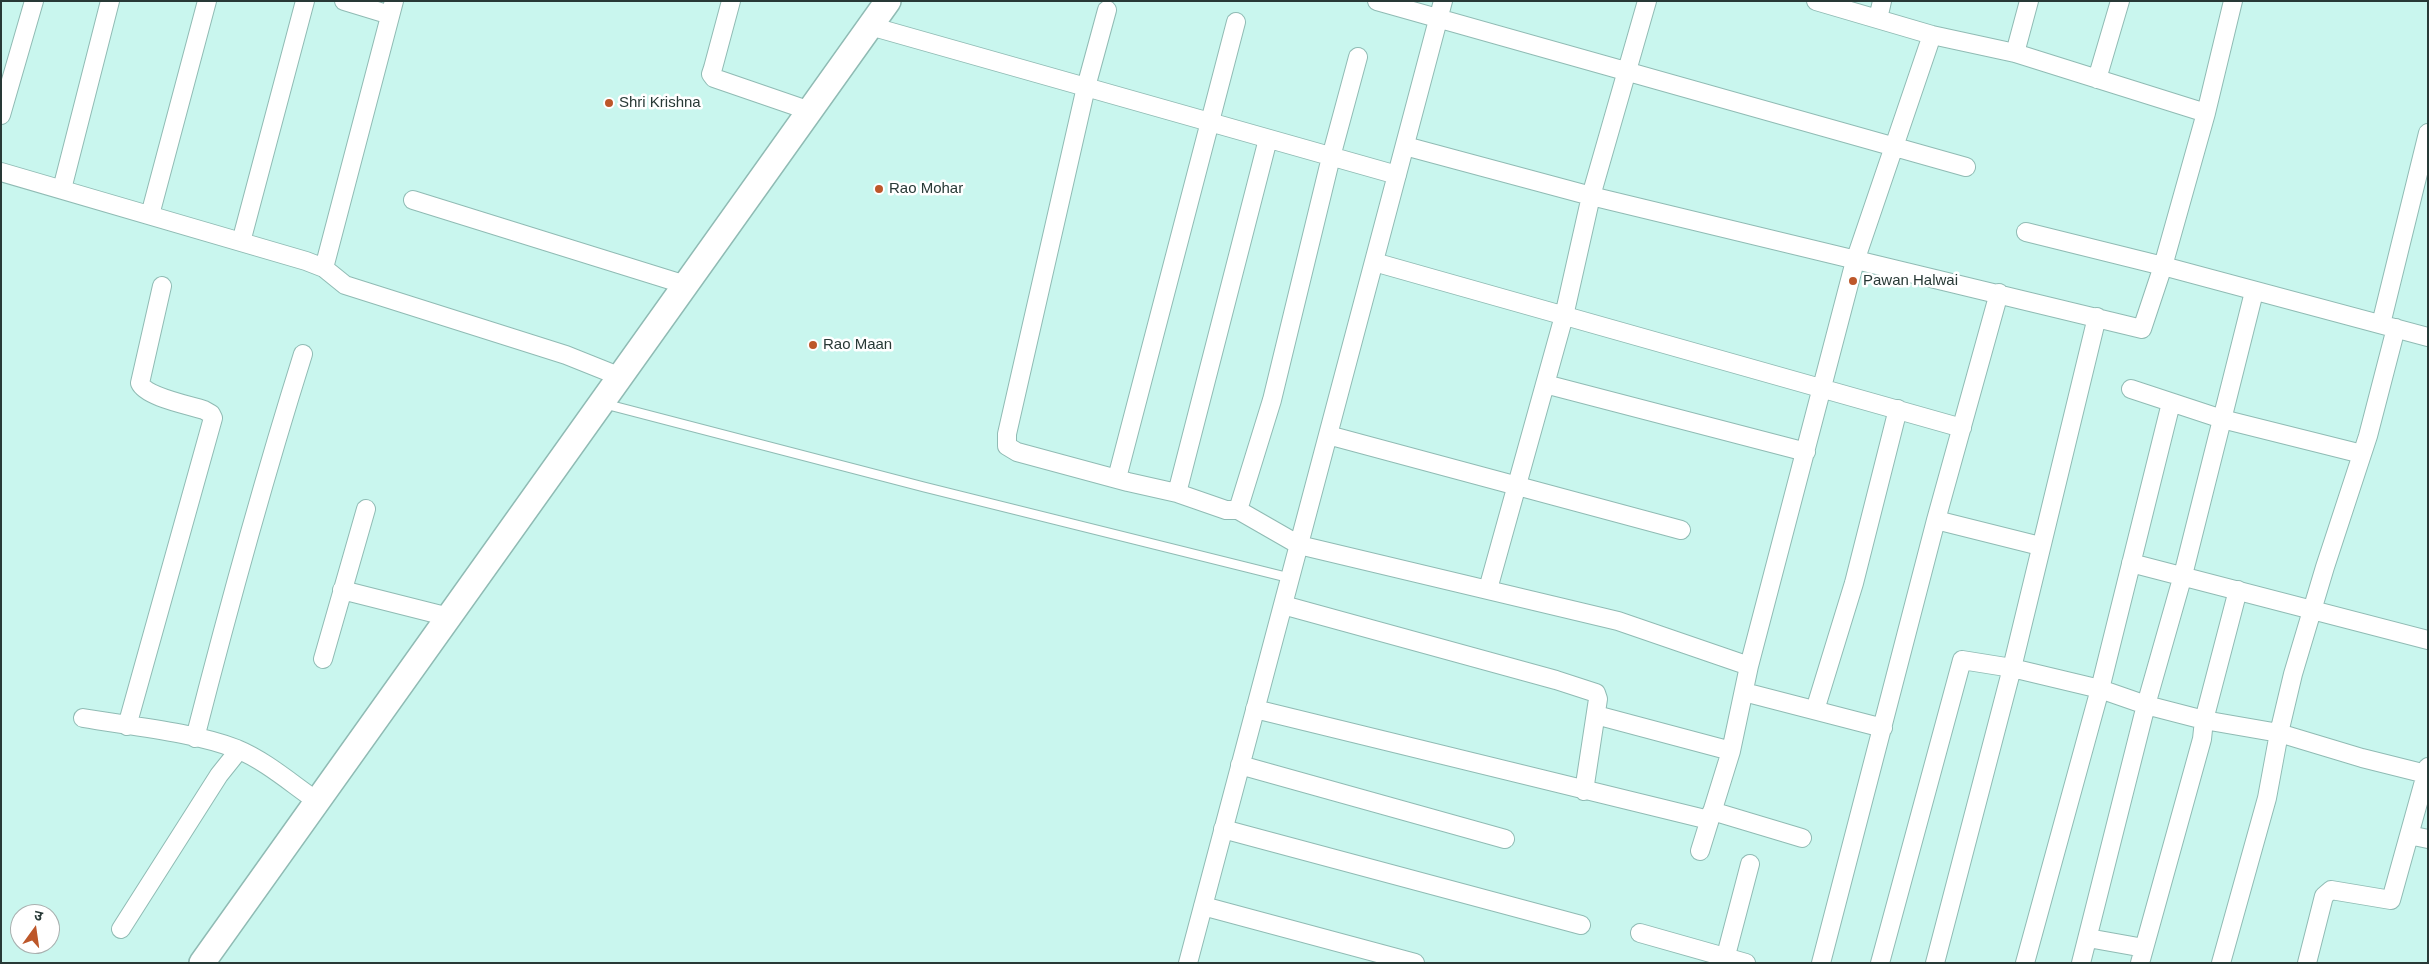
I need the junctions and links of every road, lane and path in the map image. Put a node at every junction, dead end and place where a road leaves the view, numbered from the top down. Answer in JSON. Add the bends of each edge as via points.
{"nodes":[{"id":1,"x":34,"y":1,"type":"edge"},
{"id":2,"x":110,"y":1,"type":"edge"},
{"id":3,"x":207,"y":1,"type":"edge"},
{"id":4,"x":305,"y":1,"type":"edge"},
{"id":5,"x":344,"y":1,"type":"edge"},
{"id":6,"x":731,"y":1,"type":"edge"},
{"id":7,"x":888,"y":1,"type":"edge"},
{"id":8,"x":1377,"y":1,"type":"edge"},
{"id":9,"x":1647,"y":1,"type":"edge"},
{"id":10,"x":1816,"y":1,"type":"edge"},
{"id":11,"x":1882,"y":1,"type":"edge"},
{"id":12,"x":2029,"y":1,"type":"edge"},
{"id":13,"x":2120,"y":1,"type":"edge"},
{"id":14,"x":2233,"y":1,"type":"edge"},
{"id":15,"x":392,"y":8,"type":"edge"},
{"id":16,"x":1107,"y":10,"type":"dead end"},
{"id":17,"x":1441,"y":10,"type":"edge"},
{"id":18,"x":1878,"y":19,"type":"junction"},
{"id":19,"x":1236,"y":22,"type":"dead end"},
{"id":20,"x":870,"y":26,"type":"junction"},
{"id":21,"x":1932,"y":35,"type":"junction"},
{"id":22,"x":2016,"y":53,"type":"junction"},
{"id":23,"x":1358,"y":57,"type":"dead end"},
{"id":24,"x":1628,"y":71,"type":"junction"},
{"id":25,"x":2097,"y":80,"type":"junction"},
{"id":26,"x":1086,"y":87,"type":"junction"},
{"id":27,"x":810,"y":111,"type":"junction"},
{"id":28,"x":2206,"y":112,"type":"junction"},
{"id":29,"x":1,"y":115,"type":"edge"},
{"id":30,"x":1208,"y":122,"type":"junction"},
{"id":31,"x":2428,"y":133,"type":"edge"},
{"id":32,"x":1268,"y":138,"type":"junction"},
{"id":33,"x":1405,"y":146,"type":"junction"},
{"id":34,"x":1896,"y":147,"type":"junction"},
{"id":35,"x":1331,"y":157,"type":"junction"},
{"id":36,"x":1966,"y":167,"type":"dead end"},
{"id":37,"x":1,"y":172,"type":"edge"},
{"id":38,"x":1397,"y":175,"type":"junction"},
{"id":39,"x":62,"y":190,"type":"junction"},
{"id":40,"x":1591,"y":196,"type":"junction"},
{"id":41,"x":413,"y":200,"type":"dead end"},
{"id":42,"x":150,"y":215,"type":"junction"},
{"id":43,"x":2026,"y":232,"type":"dead end"},
{"id":44,"x":241,"y":242,"type":"junction"},
{"id":45,"x":1855,"y":261,"type":"junction"},
{"id":46,"x":1374,"y":262,"type":"junction"},
{"id":47,"x":2162,"y":266,"type":"junction"},
{"id":48,"x":324,"y":268,"type":"junction"},
{"id":49,"x":686,"y":285,"type":"junction"},
{"id":50,"x":162,"y":286,"type":"dead end"},
{"id":51,"x":2254,"y":292,"type":"junction"},
{"id":52,"x":1999,"y":293,"type":"junction"},
{"id":53,"x":1564,"y":316,"type":"junction"},
{"id":54,"x":2097,"y":317,"type":"junction"},
{"id":55,"x":2389,"y":326,"type":"junction"},
{"id":56,"x":2428,"y":337,"type":"edge"},
{"id":57,"x":303,"y":354,"type":"dead end"},
{"id":58,"x":620,"y":377,"type":"junction"},
{"id":59,"x":1545,"y":384,"type":"junction"},
{"id":60,"x":1821,"y":386,"type":"junction"},
{"id":61,"x":2131,"y":389,"type":"dead end"},
{"id":62,"x":602,"y":403,"type":"junction"},
{"id":63,"x":2171,"y":403,"type":"junction"},
{"id":64,"x":1898,"y":409,"type":"junction"},
{"id":65,"x":2222,"y":418,"type":"junction"},
{"id":66,"x":1962,"y":428,"type":"junction"},
{"id":67,"x":1328,"y":435,"type":"junction"},
{"id":68,"x":1806,"y":452,"type":"junction"},
{"id":69,"x":2362,"y":454,"type":"junction"},
{"id":70,"x":1117,"y":478,"type":"junction"},
{"id":71,"x":1516,"y":487,"type":"junction"},
{"id":72,"x":1178,"y":493,"type":"junction"},
{"id":73,"x":366,"y":509,"type":"dead end"},
{"id":74,"x":1238,"y":510,"type":"junction"},
{"id":75,"x":1936,"y":520,"type":"junction"},
{"id":76,"x":1681,"y":530,"type":"dead end"},
{"id":77,"x":1299,"y":545,"type":"junction"},
{"id":78,"x":2040,"y":546,"type":"junction"},
{"id":79,"x":2131,"y":563,"type":"junction"},
{"id":80,"x":2183,"y":575,"type":"junction"},
{"id":81,"x":1290,"y":578,"type":"junction"},
{"id":82,"x":1488,"y":589,"type":"junction"},
{"id":83,"x":342,"y":590,"type":"junction"},
{"id":84,"x":2238,"y":590,"type":"junction"},
{"id":85,"x":1283,"y":605,"type":"junction"},
{"id":86,"x":2312,"y":611,"type":"junction"},
{"id":87,"x":449,"y":617,"type":"junction"},
{"id":88,"x":2428,"y":640,"type":"edge"},
{"id":89,"x":323,"y":659,"type":"dead end"},
{"id":90,"x":1749,"y":666,"type":"junction"},
{"id":91,"x":2012,"y":668,"type":"junction"},
{"id":92,"x":2100,"y":689,"type":"junction"},
{"id":93,"x":1744,"y":692,"type":"junction"},
{"id":94,"x":2146,"y":705,"type":"junction"},
{"id":95,"x":1255,"y":709,"type":"junction"},
{"id":96,"x":1815,"y":710,"type":"junction"},
{"id":97,"x":1596,"y":715,"type":"junction"},
{"id":98,"x":83,"y":718,"type":"dead end"},
{"id":99,"x":2204,"y":720,"type":"junction"},
{"id":100,"x":127,"y":726,"type":"junction"},
{"id":101,"x":1883,"y":728,"type":"junction"},
{"id":102,"x":2279,"y":733,"type":"junction"},
{"id":103,"x":195,"y":738,"type":"junction"},
{"id":104,"x":239,"y":750,"type":"junction"},
{"id":105,"x":1731,"y":751,"type":"junction"},
{"id":106,"x":1240,"y":765,"type":"junction"},
{"id":107,"x":2427,"y":770,"type":"edge"},
{"id":108,"x":1584,"y":791,"type":"junction"},
{"id":109,"x":317,"y":802,"type":"junction"},
{"id":110,"x":1710,"y":816,"type":"junction"},
{"id":111,"x":1223,"y":829,"type":"junction"},
{"id":112,"x":2409,"y":835,"type":"junction"},
{"id":113,"x":1802,"y":838,"type":"dead end"},
{"id":114,"x":1505,"y":839,"type":"dead end"},
{"id":115,"x":2428,"y":840,"type":"edge"},
{"id":116,"x":1700,"y":851,"type":"dead end"},
{"id":117,"x":1750,"y":864,"type":"dead end"},
{"id":118,"x":1203,"y":906,"type":"junction"},
{"id":119,"x":1581,"y":925,"type":"dead end"},
{"id":120,"x":121,"y":929,"type":"dead end"},
{"id":121,"x":1640,"y":933,"type":"dead end"},
{"id":122,"x":2088,"y":938,"type":"junction"},
{"id":123,"x":2142,"y":956,"type":"edge"},
{"id":124,"x":1724,"y":960,"type":"edge"},
{"id":125,"x":202,"y":963,"type":"edge"},
{"id":126,"x":1188,"y":963,"type":"edge"},
{"id":127,"x":1415,"y":963,"type":"edge"},
{"id":128,"x":1746,"y":963,"type":"edge"},
{"id":129,"x":1822,"y":963,"type":"edge"},
{"id":130,"x":1880,"y":963,"type":"edge"},
{"id":131,"x":1935,"y":963,"type":"edge"},
{"id":132,"x":2026,"y":963,"type":"edge"},
{"id":133,"x":2081,"y":963,"type":"edge"},
{"id":134,"x":2221,"y":963,"type":"edge"},
{"id":135,"x":2307,"y":963,"type":"edge"}],
"edges":[{"from":1,"to":29,"type":"street"},
{"from":2,"to":39,"type":"street"},
{"from":3,"to":42,"type":"street"},
{"from":4,"to":44,"type":"street"},
{"from":5,"to":15,"type":"street"},
{"from":6,"to":27,"type":"street","via":[[711,74],[714,78]]},
{"from":7,"to":20,"type":"street"},
{"from":8,"to":17,"type":"street"},
{"from":9,"to":24,"type":"street"},
{"from":10,"to":18,"type":"street"},
{"from":11,"to":18,"type":"street"},
{"from":12,"to":22,"type":"street"},
{"from":13,"to":25,"type":"street"},
{"from":14,"to":28,"type":"street"},
{"from":15,"to":48,"type":"street"},
{"from":16,"to":26,"type":"street"},
{"from":17,"to":24,"type":"street"},
{"from":17,"to":33,"type":"street"},
{"from":18,"to":21,"type":"street"},
{"from":19,"to":30,"type":"street"},
{"from":20,"to":26,"type":"street"},
{"from":20,"to":27,"type":"street"},
{"from":21,"to":22,"type":"street"},
{"from":21,"to":34,"type":"street"},
{"from":22,"to":25,"type":"street"},
{"from":23,"to":35,"type":"street"},
{"from":24,"to":34,"type":"street"},
{"from":24,"to":40,"type":"street"},
{"from":25,"to":28,"type":"street"},
{"from":26,"to":30,"type":"street"},
{"from":26,"to":70,"type":"street","via":[[1007,434],[1008,446],[1017,452]]},
{"from":27,"to":49,"type":"street"},
{"from":28,"to":47,"type":"street"},
{"from":30,"to":32,"type":"street"},
{"from":30,"to":70,"type":"street"},
{"from":31,"to":55,"type":"street"},
{"from":32,"to":35,"type":"street"},
{"from":32,"to":72,"type":"street"},
{"from":33,"to":38,"type":"street"},
{"from":33,"to":40,"type":"street"},
{"from":34,"to":36,"type":"street"},
{"from":34,"to":45,"type":"street"},
{"from":35,"to":38,"type":"street"},
{"from":35,"to":74,"type":"street","via":[[1272,400]]},
{"from":37,"to":39,"type":"street"},
{"from":38,"to":46,"type":"street"},
{"from":39,"to":42,"type":"street"},
{"from":40,"to":45,"type":"street"},
{"from":40,"to":53,"type":"street"},
{"from":41,"to":49,"type":"street"},
{"from":42,"to":44,"type":"street"},
{"from":43,"to":47,"type":"street"},
{"from":44,"to":48,"type":"street"},
{"from":45,"to":52,"type":"street"},
{"from":45,"to":60,"type":"street"},
{"from":46,"to":53,"type":"street"},
{"from":46,"to":67,"type":"street"},
{"from":47,"to":51,"type":"street"},
{"from":47,"to":54,"type":"street","via":[[2142,329]]},
{"from":48,"to":58,"type":"street","via":[[345,285],[566,356]]},
{"from":49,"to":58,"type":"street"},
{"from":50,"to":100,"type":"street","via":[[140,383],[150,394],[204,410],[212,418]]},
{"from":51,"to":55,"type":"street"},
{"from":51,"to":65,"type":"street"},
{"from":52,"to":54,"type":"street"},
{"from":52,"to":66,"type":"street"},
{"from":53,"to":59,"type":"street"},
{"from":53,"to":60,"type":"street"},
{"from":54,"to":78,"type":"street"},
{"from":55,"to":56,"type":"street"},
{"from":55,"to":69,"type":"street"},
{"from":57,"to":103,"type":"street","via":[[250,529]]},
{"from":58,"to":62,"type":"street"},
{"from":59,"to":68,"type":"street"},
{"from":59,"to":71,"type":"street"},
{"from":60,"to":64,"type":"street"},
{"from":60,"to":68,"type":"street"},
{"from":61,"to":63,"type":"street"},
{"from":62,"to":81,"type":"lane","via":[[924,488]]},
{"from":62,"to":87,"type":"street"},
{"from":63,"to":65,"type":"street"},
{"from":63,"to":79,"type":"street"},
{"from":64,"to":66,"type":"street"},
{"from":64,"to":96,"type":"street","via":[[1854,583]]},
{"from":65,"to":69,"type":"street"},
{"from":65,"to":80,"type":"street"},
{"from":66,"to":75,"type":"street"},
{"from":67,"to":71,"type":"street"},
{"from":67,"to":77,"type":"street"},
{"from":68,"to":90,"type":"street"},
{"from":69,"to":86,"type":"street"},
{"from":70,"to":72,"type":"street"},
{"from":71,"to":76,"type":"street"},
{"from":71,"to":82,"type":"street"},
{"from":72,"to":74,"type":"street","via":[[1226,510]]},
{"from":73,"to":83,"type":"street"},
{"from":74,"to":77,"type":"street"},
{"from":75,"to":78,"type":"street"},
{"from":75,"to":101,"type":"street"},
{"from":77,"to":81,"type":"street"},
{"from":77,"to":82,"type":"street"},
{"from":78,"to":91,"type":"street"},
{"from":79,"to":80,"type":"street"},
{"from":79,"to":92,"type":"street"},
{"from":80,"to":84,"type":"street"},
{"from":80,"to":94,"type":"street"},
{"from":81,"to":85,"type":"street"},
{"from":82,"to":90,"type":"street","via":[[1618,621]]},
{"from":83,"to":87,"type":"street"},
{"from":83,"to":89,"type":"street"},
{"from":84,"to":86,"type":"street"},
{"from":84,"to":99,"type":"street"},
{"from":85,"to":95,"type":"street"},
{"from":85,"to":97,"type":"street","via":[[1589,690],[1596,693],[1598,699]]},
{"from":86,"to":88,"type":"street"},
{"from":86,"to":102,"type":"street"},
{"from":87,"to":109,"type":"street"},
{"from":90,"to":93,"type":"street"},
{"from":91,"to":92,"type":"street"},
{"from":91,"to":130,"type":"street","via":[[1965,659],[1961,662]]},
{"from":91,"to":131,"type":"street"},
{"from":92,"to":94,"type":"street"},
{"from":92,"to":132,"type":"street"},
{"from":93,"to":96,"type":"street"},
{"from":93,"to":105,"type":"street"},
{"from":94,"to":99,"type":"street"},
{"from":94,"to":122,"type":"street"},
{"from":95,"to":106,"type":"street"},
{"from":95,"to":108,"type":"street"},
{"from":96,"to":101,"type":"street"},
{"from":97,"to":105,"type":"street"},
{"from":97,"to":108,"type":"street"},
{"from":98,"to":100,"type":"street"},
{"from":99,"to":102,"type":"street"},
{"from":99,"to":123,"type":"street","via":[[2202,739]]},
{"from":100,"to":103,"type":"street"},
{"from":101,"to":129,"type":"street"},
{"from":102,"to":107,"type":"street","via":[[2362,758]]},
{"from":102,"to":134,"type":"street","via":[[2267,798]]},
{"from":103,"to":104,"type":"street"},
{"from":104,"to":109,"type":"street"},
{"from":104,"to":120,"type":"street","via":[[219,775]]},
{"from":105,"to":110,"type":"street"},
{"from":106,"to":111,"type":"street"},
{"from":106,"to":114,"type":"street"},
{"from":107,"to":112,"type":"street"},
{"from":108,"to":110,"type":"street"},
{"from":109,"to":125,"type":"street"},
{"from":110,"to":113,"type":"street"},
{"from":110,"to":116,"type":"street"},
{"from":111,"to":118,"type":"street"},
{"from":111,"to":119,"type":"street"},
{"from":112,"to":115,"type":"street"},
{"from":112,"to":135,"type":"street","via":[[2391,900],[2327,892]]},
{"from":117,"to":124,"type":"street"},
{"from":118,"to":126,"type":"street"},
{"from":118,"to":127,"type":"street"},
{"from":121,"to":124,"type":"street"},
{"from":122,"to":123,"type":"street"},
{"from":122,"to":133,"type":"street"},
{"from":124,"to":128,"type":"street"}]}
